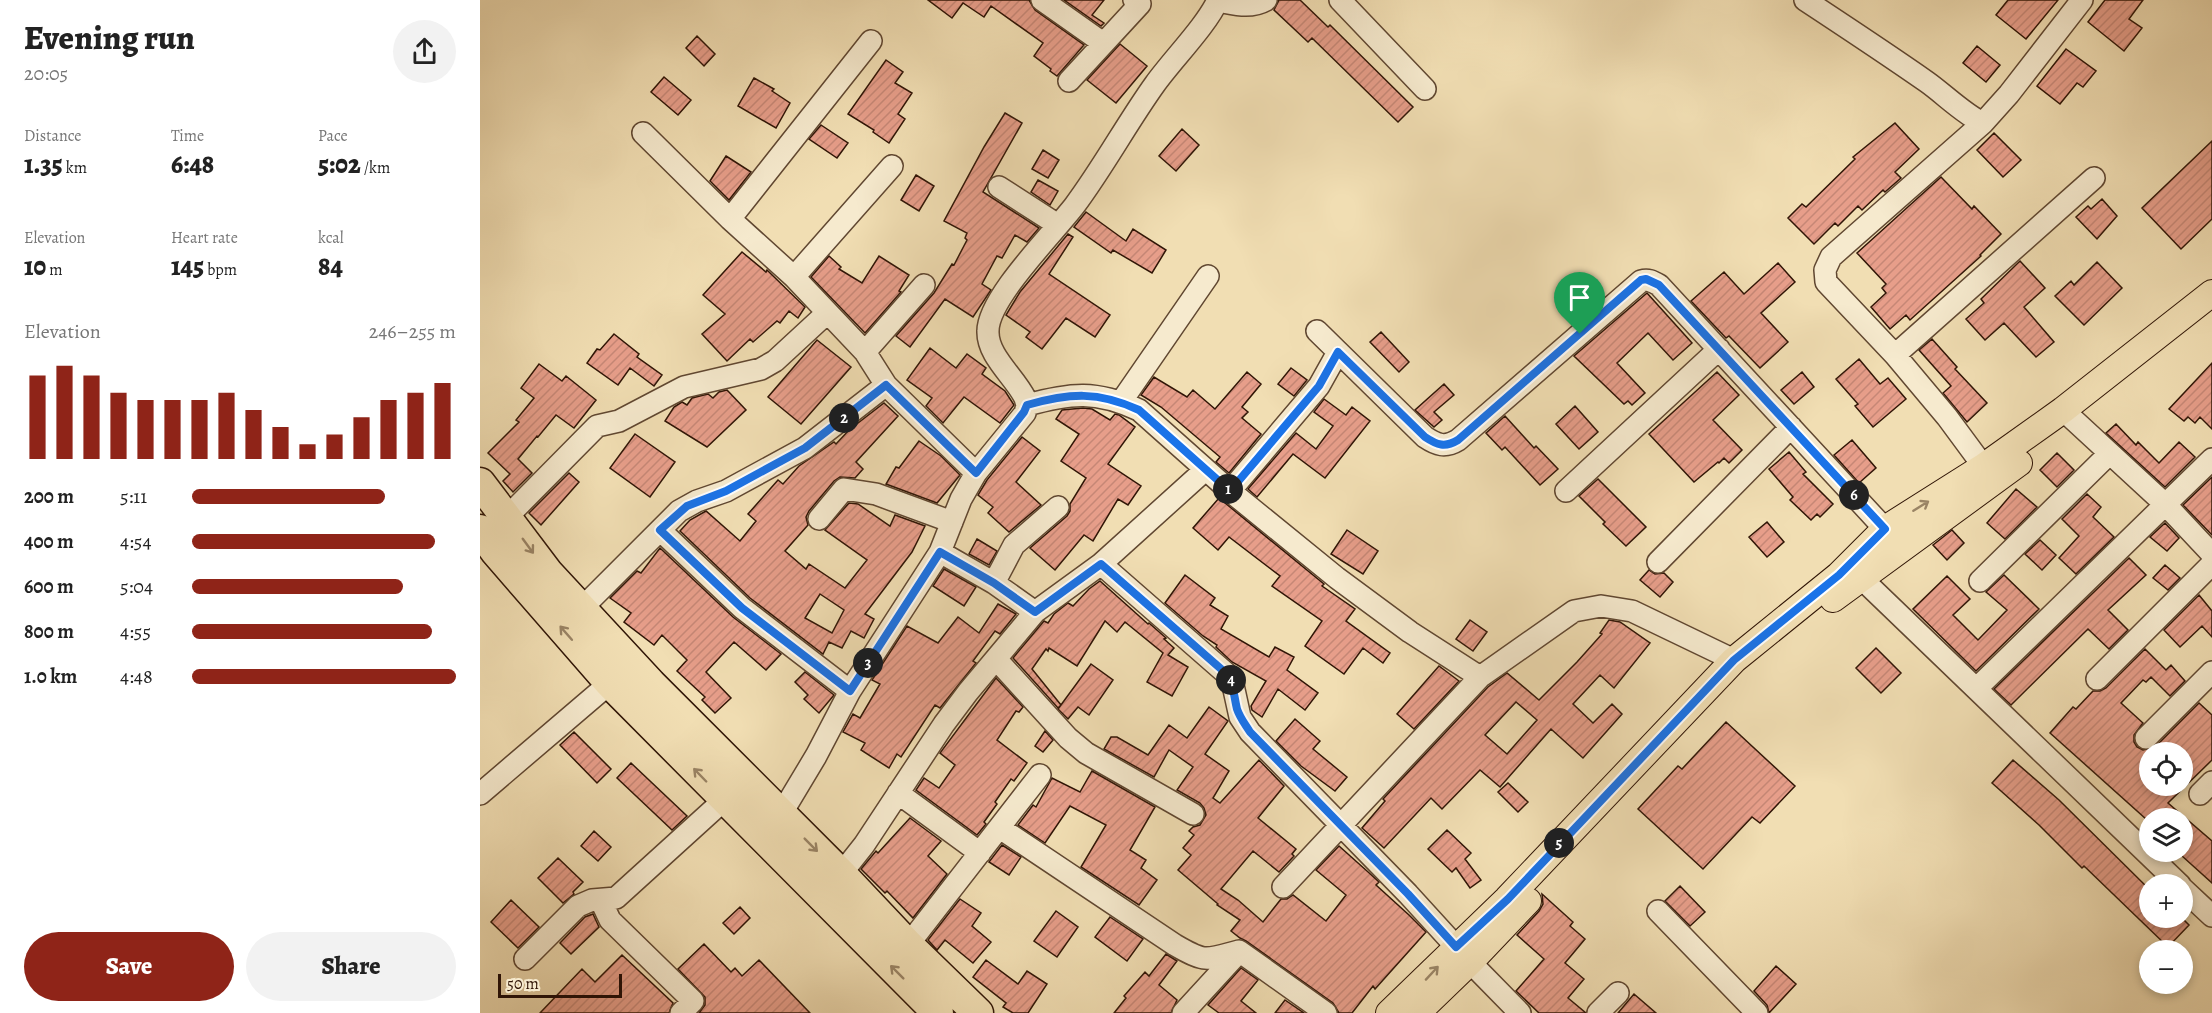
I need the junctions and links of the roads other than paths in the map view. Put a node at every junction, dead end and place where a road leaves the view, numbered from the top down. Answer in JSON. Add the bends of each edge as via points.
{"nodes":[{"id":1,"x":1042,"y":0,"type":"edge"},
{"id":2,"x":1218,"y":0,"type":"edge"},
{"id":3,"x":1266,"y":0,"type":"edge"},
{"id":4,"x":1340,"y":0,"type":"edge"},
{"id":5,"x":1805,"y":0,"type":"edge"},
{"id":6,"x":2082,"y":0,"type":"edge"},
{"id":7,"x":1139,"y":1,"type":"edge"},
{"id":8,"x":871,"y":41,"type":"dead end"},
{"id":9,"x":1102,"y":43,"type":"junction"},
{"id":10,"x":1069,"y":81,"type":"dead end"},
{"id":11,"x":1425,"y":89,"type":"dead end"},
{"id":12,"x":1983,"y":123,"type":"junction"},
{"id":13,"x":643,"y":133,"type":"dead end"},
{"id":14,"x":892,"y":166,"type":"dead end"},
{"id":15,"x":2094,"y":178,"type":"dead end"},
{"id":16,"x":999,"y":187,"type":"dead end"},
{"id":17,"x":730,"y":219,"type":"junction"},
{"id":18,"x":1058,"y":225,"type":"junction"},
{"id":19,"x":1208,"y":276,"type":"dead end"},
{"id":20,"x":794,"y":277,"type":"junction"},
{"id":21,"x":924,"y":285,"type":"dead end"},
{"id":22,"x":2212,"y":293,"type":"edge"},
{"id":23,"x":2212,"y":310,"type":"edge"},
{"id":24,"x":827,"y":313,"type":"junction"},
{"id":25,"x":1317,"y":331,"type":"dead end"},
{"id":26,"x":1719,"y":349,"type":"junction"},
{"id":27,"x":865,"y":352,"type":"junction"},
{"id":28,"x":1338,"y":352,"type":"junction"},
{"id":29,"x":1895,"y":355,"type":"junction"},
{"id":30,"x":886,"y":385,"type":"junction"},
{"id":31,"x":1121,"y":402,"type":"junction"},
{"id":32,"x":1027,"y":405,"type":"junction"},
{"id":33,"x":2069,"y":416,"type":"junction"},
{"id":34,"x":1791,"y":427,"type":"junction"},
{"id":35,"x":2109,"y":454,"type":"junction"},
{"id":36,"x":2212,"y":459,"type":"edge"},
{"id":37,"x":1205,"y":470,"type":"junction"},
{"id":38,"x":976,"y":473,"type":"junction"},
{"id":39,"x":1989,"y":474,"type":"junction"},
{"id":40,"x":480,"y":483,"type":"edge"},
{"id":41,"x":1230,"y":491,"type":"junction"},
{"id":42,"x":1566,"y":491,"type":"dead end"},
{"id":43,"x":2166,"y":505,"type":"junction"},
{"id":44,"x":1058,"y":507,"type":"dead end"},
{"id":45,"x":507,"y":518,"type":"junction"},
{"id":46,"x":819,"y":519,"type":"dead end"},
{"id":47,"x":952,"y":522,"type":"junction"},
{"id":48,"x":1885,"y":529,"type":"junction"},
{"id":49,"x":660,"y":530,"type":"junction"},
{"id":50,"x":485,"y":549,"type":"edge"},
{"id":51,"x":940,"y":552,"type":"junction"},
{"id":52,"x":2212,"y":554,"type":"edge"},
{"id":53,"x":1658,"y":562,"type":"dead end"},
{"id":54,"x":1101,"y":564,"type":"junction"},
{"id":55,"x":2212,"y":564,"type":"edge"},
{"id":56,"x":1861,"y":578,"type":"junction"},
{"id":57,"x":1980,"y":581,"type":"dead end"},
{"id":58,"x":994,"y":583,"type":"junction"},
{"id":59,"x":581,"y":609,"type":"junction"},
{"id":60,"x":1035,"y":612,"type":"junction"},
{"id":61,"x":996,"y":659,"type":"junction"},
{"id":62,"x":1734,"y":660,"type":"junction"},
{"id":63,"x":2212,"y":672,"type":"edge"},
{"id":64,"x":1480,"y":677,"type":"junction"},
{"id":65,"x":2097,"y":679,"type":"dead end"},
{"id":66,"x":610,"y":684,"type":"junction"},
{"id":67,"x":1977,"y":688,"type":"junction"},
{"id":68,"x":850,"y":691,"type":"junction"},
{"id":69,"x":2146,"y":738,"type":"dead end"},
{"id":70,"x":1040,"y":775,"type":"dead end"},
{"id":71,"x":898,"y":793,"type":"junction"},
{"id":72,"x":480,"y":794,"type":"edge"},
{"id":73,"x":724,"y":800,"type":"junction"},
{"id":74,"x":780,"y":814,"type":"junction"},
{"id":75,"x":1193,"y":814,"type":"dead end"},
{"id":76,"x":1341,"y":825,"type":"junction"},
{"id":77,"x":1000,"y":828,"type":"junction"},
{"id":78,"x":767,"y":841,"type":"junction"},
{"id":79,"x":980,"y":853,"type":"junction"},
{"id":80,"x":841,"y":874,"type":"junction"},
{"id":81,"x":2169,"y":874,"type":"edge"},
{"id":82,"x":1283,"y":887,"type":"dead end"},
{"id":83,"x":2193,"y":898,"type":"edge"},
{"id":84,"x":601,"y":901,"type":"junction"},
{"id":85,"x":1658,"y":911,"type":"dead end"},
{"id":86,"x":2212,"y":916,"type":"edge"},
{"id":87,"x":908,"y":945,"type":"junction"},
{"id":88,"x":1239,"y":951,"type":"junction"},
{"id":89,"x":1463,"y":955,"type":"junction"},
{"id":90,"x":525,"y":958,"type":"dead end"},
{"id":91,"x":1618,"y":993,"type":"dead end"},
{"id":92,"x":1392,"y":1012,"type":"edge"},
{"id":93,"x":681,"y":1013,"type":"edge"},
{"id":94,"x":938,"y":1013,"type":"edge"},
{"id":95,"x":978,"y":1013,"type":"edge"},
{"id":96,"x":1183,"y":1013,"type":"edge"},
{"id":97,"x":1326,"y":1013,"type":"edge"},
{"id":98,"x":1418,"y":1013,"type":"edge"},
{"id":99,"x":1520,"y":1013,"type":"edge"},
{"id":100,"x":1598,"y":1013,"type":"edge"},
{"id":101,"x":1756,"y":1013,"type":"edge"}],
"edges":[{"from":1,"to":9,"type":"street"},
{"from":2,"to":3,"type":"street","via":[[1246,6]]},
{"from":2,"to":18,"type":"street"},
{"from":4,"to":11,"type":"street"},
{"from":5,"to":12,"type":"street"},
{"from":6,"to":12,"type":"street"},
{"from":7,"to":9,"type":"street"},
{"from":8,"to":17,"type":"street"},
{"from":9,"to":10,"type":"street"},
{"from":12,"to":29,"type":"street","via":[[1831,257],[1825,270],[1826,282]]},
{"from":13,"to":17,"type":"street"},
{"from":14,"to":20,"type":"street"},
{"from":15,"to":29,"type":"street"},
{"from":16,"to":18,"type":"street"},
{"from":17,"to":20,"type":"street"},
{"from":18,"to":32,"type":"street","via":[[1008,288],[989,321],[987,333],[992,349]]},
{"from":19,"to":31,"type":"street"},
{"from":20,"to":24,"type":"street"},
{"from":21,"to":27,"type":"street"},
{"from":22,"to":33,"type":"main road"},
{"from":23,"to":33,"type":"main road"},
{"from":24,"to":27,"type":"street"},
{"from":24,"to":45,"type":"street","via":[[761,369],[684,387],[619,421],[597,426]]},
{"from":25,"to":28,"type":"street"},
{"from":26,"to":28,"type":"street","via":[[1659,285],[1641,280],[1458,440],[1442,446],[1425,437]]},
{"from":26,"to":34,"type":"street"},
{"from":26,"to":42,"type":"street"},
{"from":27,"to":30,"type":"street"},
{"from":28,"to":41,"type":"street","via":[[1319,386]]},
{"from":29,"to":39,"type":"street"},
{"from":30,"to":38,"type":"street"},
{"from":30,"to":49,"type":"street","via":[[805,448],[726,491],[687,506]]},
{"from":31,"to":32,"type":"street","via":[[1075,394]]},
{"from":31,"to":37,"type":"street","via":[[1139,410]]},
{"from":32,"to":38,"type":"street"},
{"from":33,"to":35,"type":"street"},
{"from":33,"to":39,"type":"main road"},
{"from":34,"to":48,"type":"street"},
{"from":34,"to":53,"type":"street"},
{"from":35,"to":43,"type":"street"},
{"from":35,"to":57,"type":"street"},
{"from":36,"to":43,"type":"street"},
{"from":37,"to":41,"type":"street"},
{"from":37,"to":54,"type":"street"},
{"from":38,"to":47,"type":"street"},
{"from":48,"to":39,"type":"main road","one_way":true},
{"from":39,"to":56,"type":"main road"},
{"from":40,"to":45,"type":"highway"},
{"from":41,"to":64,"type":"street","via":[[1410,632]]},
{"from":43,"to":52,"type":"street"},
{"from":43,"to":67,"type":"street"},
{"from":44,"to":58,"type":"street","via":[[1014,545]]},
{"from":45,"to":59,"type":"highway","one_way":true},
{"from":46,"to":47,"type":"street","via":[[844,489],[876,494]]},
{"from":47,"to":51,"type":"street"},
{"from":48,"to":62,"type":"main road","via":[[1839,575]]},
{"from":49,"to":59,"type":"street"},
{"from":49,"to":68,"type":"street","via":[[742,608]]},
{"from":66,"to":50,"type":"highway","one_way":true},
{"from":51,"to":58,"type":"street"},
{"from":51,"to":68,"type":"street"},
{"from":54,"to":60,"type":"street"},
{"from":54,"to":76,"type":"street","via":[[1228,675],[1236,707],[1250,732]]},
{"from":55,"to":65,"type":"street"},
{"from":56,"to":67,"type":"street"},
{"from":56,"to":89,"type":"main road","via":[[1745,669]]},
{"from":58,"to":60,"type":"street"},
{"from":59,"to":74,"type":"highway"},
{"from":60,"to":61,"type":"street"},
{"from":61,"to":71,"type":"street","via":[[944,724]]},
{"from":61,"to":75,"type":"street","via":[[1086,753]]},
{"from":62,"to":64,"type":"street","via":[[1632,611],[1601,606],[1566,615]]},
{"from":62,"to":89,"type":"main road","via":[[1508,899]]},
{"from":63,"to":69,"type":"street"},
{"from":64,"to":76,"type":"street"},
{"from":66,"to":72,"type":"street"},
{"from":73,"to":66,"type":"highway","one_way":true},
{"from":67,"to":81,"type":"street"},
{"from":68,"to":74,"type":"street"},
{"from":70,"to":77,"type":"street"},
{"from":71,"to":79,"type":"street"},
{"from":71,"to":80,"type":"street"},
{"from":73,"to":78,"type":"highway"},
{"from":73,"to":84,"type":"street","via":[[616,898]]},
{"from":74,"to":78,"type":"street"},
{"from":74,"to":80,"type":"highway","one_way":true},
{"from":76,"to":82,"type":"street"},
{"from":76,"to":89,"type":"street"},
{"from":77,"to":79,"type":"street"},
{"from":77,"to":88,"type":"street","via":[[1194,956],[1207,960]]},
{"from":94,"to":78,"type":"highway","one_way":true},
{"from":79,"to":87,"type":"street"},
{"from":80,"to":87,"type":"highway"},
{"from":83,"to":86,"type":"street"},
{"from":84,"to":90,"type":"street","via":[[578,906]]},
{"from":84,"to":93,"type":"street","via":[[610,920],[693,1001]]},
{"from":85,"to":101,"type":"street"},
{"from":87,"to":95,"type":"highway"},
{"from":88,"to":96,"type":"street"},
{"from":88,"to":97,"type":"street"},
{"from":92,"to":89,"type":"main road","one_way":true,"via":[[1424,981]]},
{"from":89,"to":98,"type":"main road"},
{"from":89,"to":99,"type":"street"},
{"from":91,"to":100,"type":"street"}]}
